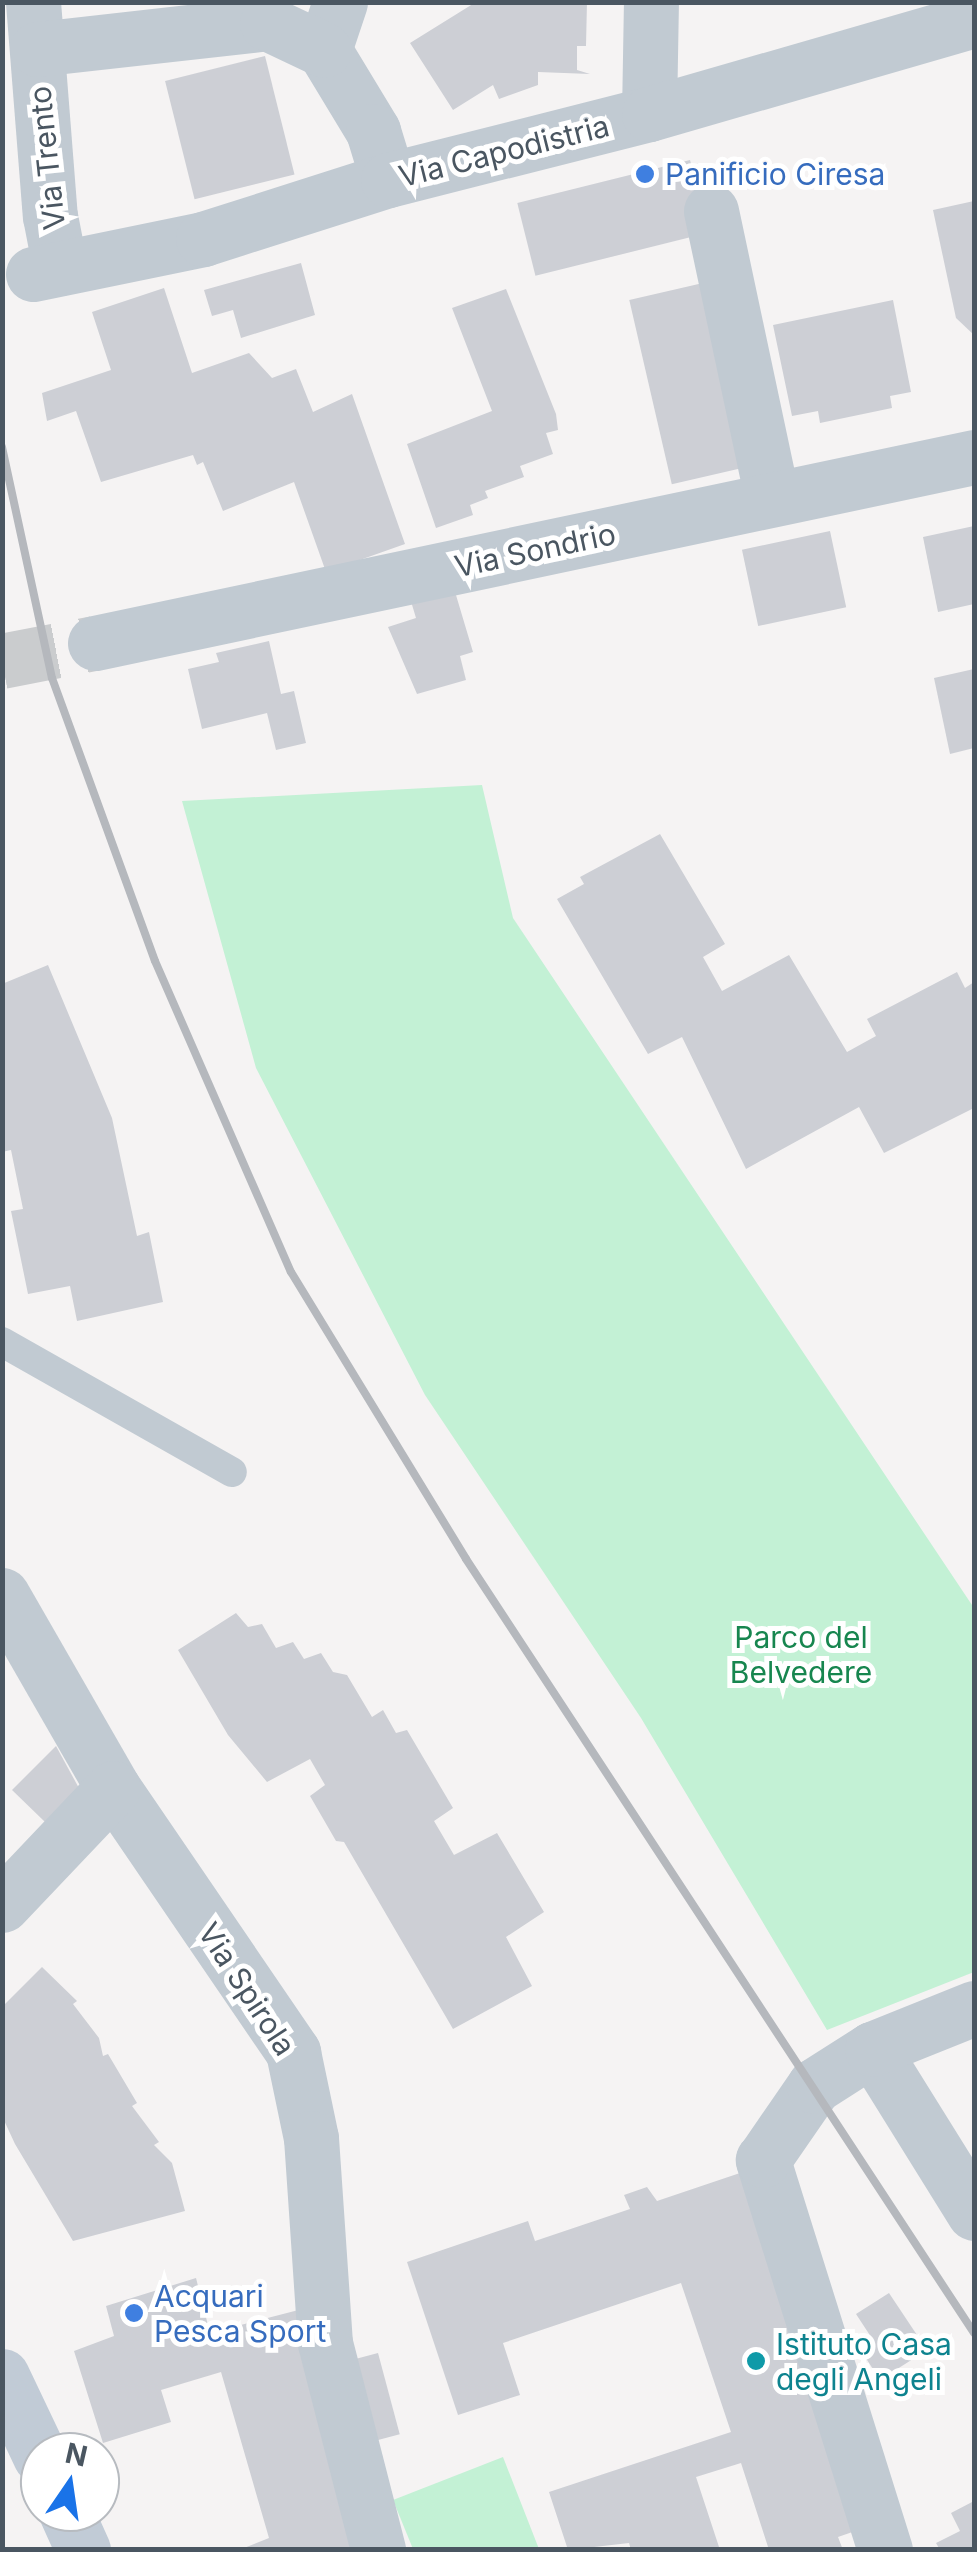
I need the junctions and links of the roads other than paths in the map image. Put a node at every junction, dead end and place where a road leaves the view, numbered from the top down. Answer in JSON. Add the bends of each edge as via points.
{"nodes":[{"id":1,"x":651,"y":2,"type":"edge"},
{"id":2,"x":974,"y":20,"type":"edge"},
{"id":3,"x":35,"y":26,"type":"edge"},
{"id":4,"x":332,"y":26,"type":"edge"},
{"id":5,"x":650,"y":114,"type":"junction"},
{"id":6,"x":388,"y":180,"type":"junction"},
{"id":7,"x":711,"y":211,"type":"dead end"},
{"id":8,"x":47,"y":271,"type":"joint"},
{"id":9,"x":974,"y":457,"type":"edge"},
{"id":10,"x":772,"y":500,"type":"junction"},
{"id":11,"x":94,"y":644,"type":"tunnel mouth"},
{"id":12,"x":2,"y":1342,"type":"edge"},
{"id":13,"x":232,"y":1472,"type":"dead end"},
{"id":14,"x":2,"y":1595,"type":"edge"},
{"id":15,"x":113,"y":1788,"type":"junction"},
{"id":16,"x":2,"y":1905,"type":"edge"},
{"id":17,"x":974,"y":2008,"type":"edge"},
{"id":18,"x":872,"y":2049,"type":"junction"},
{"id":19,"x":974,"y":2214,"type":"edge"},
{"id":20,"x":2,"y":2376,"type":"edge"},
{"id":21,"x":29,"y":2432,"type":"edge"},
{"id":22,"x":378,"y":2550,"type":"edge"},
{"id":23,"x":885,"y":2550,"type":"edge"}],
"edges":[{"from":1,"to":5,"type":"street"},
{"from":2,"to":5,"type":"street","name":"Via Capodistria"},
{"from":3,"to":4,"type":"street","name":"Via Trento"},
{"from":3,"to":8,"type":"street","name":"Via Trento"},
{"from":4,"to":6,"type":"street"},
{"from":5,"to":6,"type":"street","name":"Via Capodistria"},
{"from":6,"to":8,"type":"street","name":"Via Capodistria","via":[[203,239]]},
{"from":7,"to":10,"type":"street"},
{"from":9,"to":10,"type":"street","name":"Via Sondrio"},
{"from":10,"to":11,"type":"street","name":"Via Sondrio"},
{"from":12,"to":13,"type":"lane"},
{"from":14,"to":15,"type":"street","name":"Via Spirola"},
{"from":15,"to":16,"type":"street"},
{"from":15,"to":22,"type":"street","name":"Via Spirola","via":[[293,2052],[311,2138],[325,2343]]},
{"from":17,"to":18,"type":"street"},
{"from":18,"to":19,"type":"street"},
{"from":18,"to":23,"type":"street","via":[[814,2086],[764,2160]]},
{"from":20,"to":21,"type":"main road"}]}
